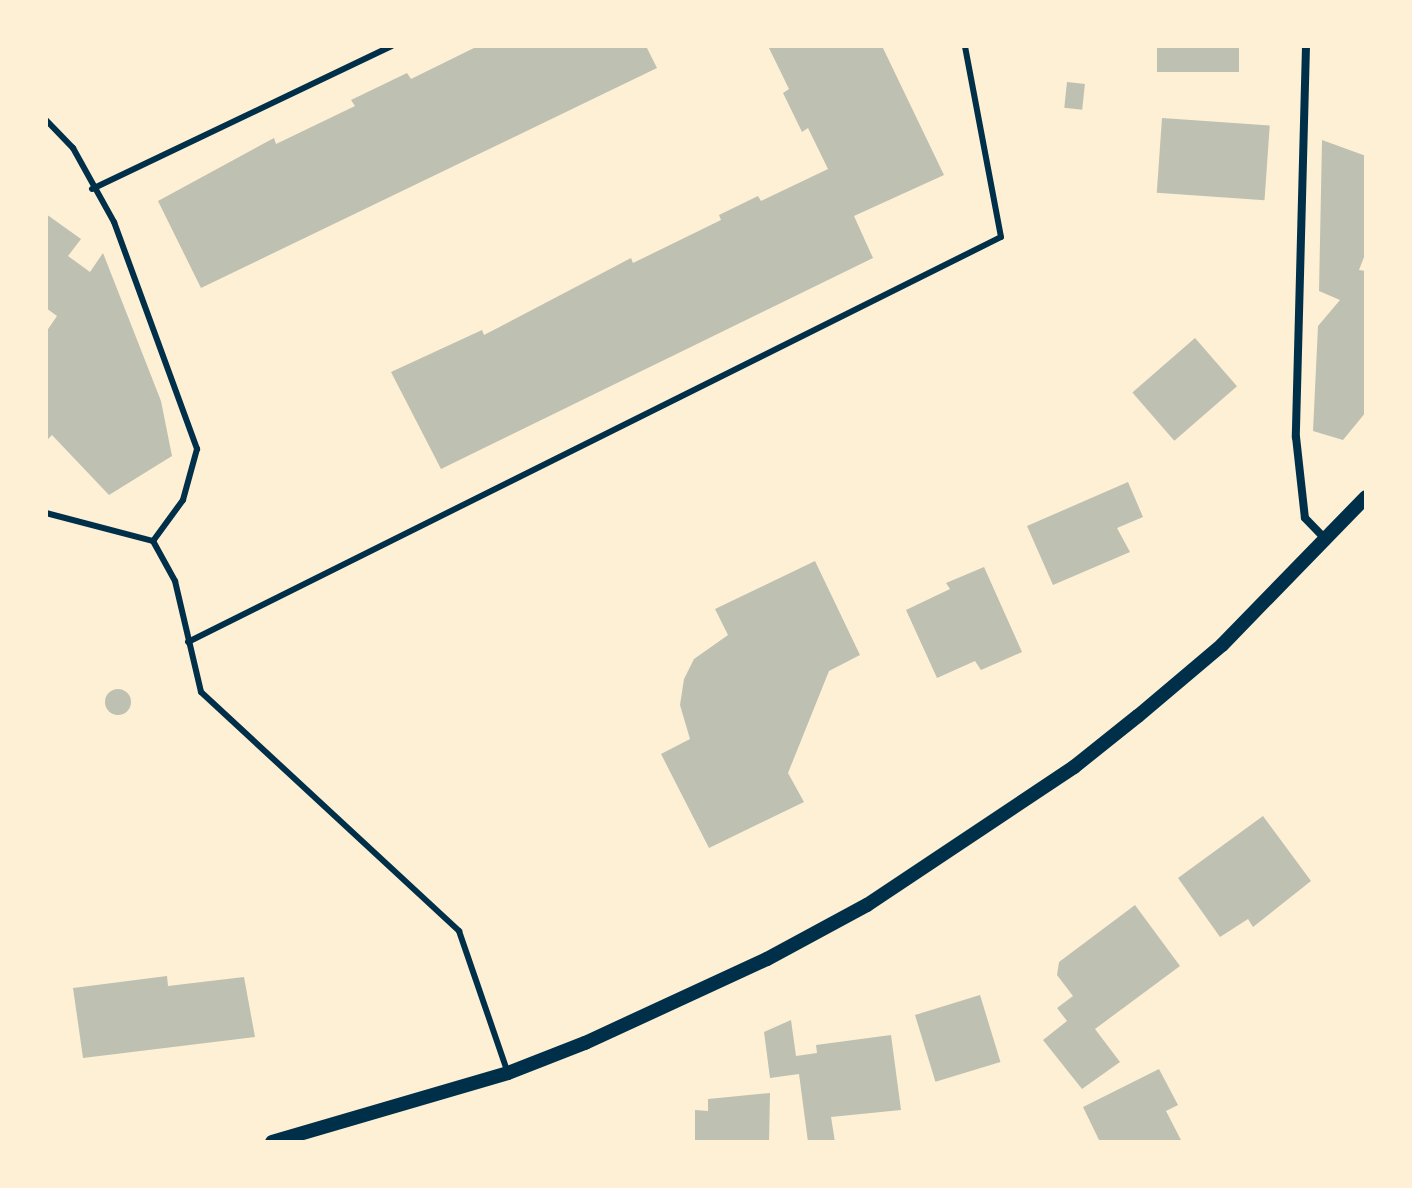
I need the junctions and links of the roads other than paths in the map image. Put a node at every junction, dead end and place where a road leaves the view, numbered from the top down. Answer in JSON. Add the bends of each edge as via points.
{"nodes":[{"id":1,"x":392,"y":46,"type":"edge"},
{"id":2,"x":965,"y":46,"type":"edge"},
{"id":3,"x":1306,"y":46,"type":"edge"},
{"id":4,"x":46,"y":120,"type":"edge"},
{"id":5,"x":92,"y":189,"type":"junction"},
{"id":6,"x":1366,"y":497,"type":"edge"},
{"id":7,"x":46,"y":513,"type":"edge"},
{"id":8,"x":153,"y":541,"type":"junction"},
{"id":9,"x":1327,"y":541,"type":"junction"},
{"id":10,"x":188,"y":642,"type":"junction"},
{"id":11,"x":508,"y":1073,"type":"junction"},
{"id":12,"x":272,"y":1142,"type":"edge"}],
"edges":[{"from":1,"to":5,"type":"lane"},
{"from":2,"to":10,"type":"lane","via":[[1001,237]]},
{"from":3,"to":9,"type":"street","via":[[1296,437],[1305,518]]},
{"from":4,"to":5,"type":"lane","via":[[73,148]]},
{"from":5,"to":8,"type":"lane","via":[[114,222],[197,449],[183,500]]},
{"from":6,"to":9,"type":"street"},
{"from":7,"to":8,"type":"lane"},
{"from":8,"to":10,"type":"lane","via":[[175,581]]},
{"from":9,"to":11,"type":"street","via":[[1222,645],[1138,716],[977,834],[867,905],[767,959],[651,1015]]},
{"from":10,"to":11,"type":"lane","via":[[201,692],[459,931]]},
{"from":11,"to":12,"type":"street"}]}
